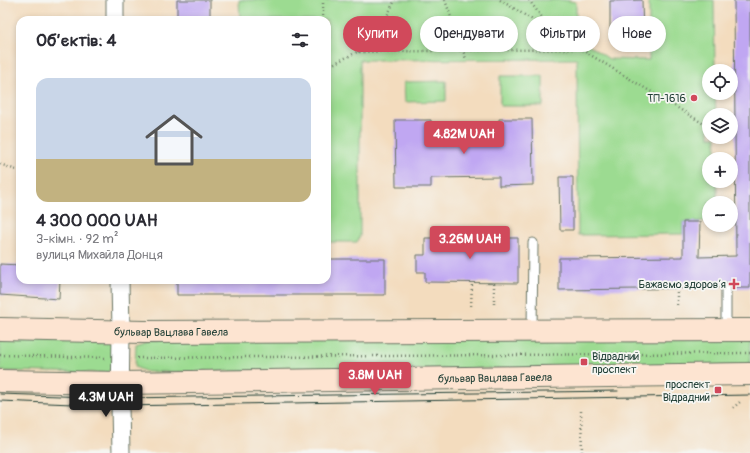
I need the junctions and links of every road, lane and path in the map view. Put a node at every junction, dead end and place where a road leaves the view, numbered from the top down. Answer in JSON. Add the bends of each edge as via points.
{"nodes":[{"id":1,"x":115,"y":0,"type":"edge"},
{"id":2,"x":324,"y":0,"type":"edge"},
{"id":3,"x":395,"y":0,"type":"edge"},
{"id":4,"x":445,"y":0,"type":"edge"},
{"id":5,"x":500,"y":0,"type":"edge"},
{"id":6,"x":529,"y":0,"type":"edge"},
{"id":7,"x":115,"y":16,"type":"edge"},
{"id":8,"x":323,"y":16,"type":"edge"},
{"id":9,"x":387,"y":16,"type":"edge"},
{"id":10,"x":451,"y":16,"type":"edge"},
{"id":11,"x":526,"y":16,"type":"edge"},
{"id":12,"x":541,"y":16,"type":"edge"},
{"id":13,"x":357,"y":52,"type":"edge"},
{"id":14,"x":463,"y":52,"type":"edge"},
{"id":15,"x":585,"y":52,"type":"edge"},
{"id":16,"x":466,"y":60,"type":"dead end"},
{"id":17,"x":331,"y":65,"type":"edge"},
{"id":18,"x":702,"y":123,"type":"edge"},
{"id":19,"x":0,"y":164,"type":"edge"},
{"id":20,"x":16,"y":170,"type":"dead end"},
{"id":21,"x":533,"y":243,"type":"dead end"},
{"id":22,"x":494,"y":282,"type":"dead end"},
{"id":23,"x":472,"y":283,"type":"dead end"},
{"id":24,"x":120,"y":284,"type":"edge"},
{"id":25,"x":677,"y":288,"type":"dead end"},
{"id":26,"x":726,"y":288,"type":"dead end"},
{"id":27,"x":471,"y":306,"type":"dead end"},
{"id":28,"x":494,"y":306,"type":"dead end"},
{"id":29,"x":677,"y":306,"type":"dead end"},
{"id":30,"x":0,"y":329,"type":"edge"},
{"id":31,"x":532,"y":330,"type":"junction"},
{"id":32,"x":726,"y":330,"type":"junction"},
{"id":33,"x":750,"y":330,"type":"edge"},
{"id":34,"x":122,"y":332,"type":"junction"},
{"id":35,"x":750,"y":353,"type":"edge"},
{"id":36,"x":0,"y":355,"type":"edge"},
{"id":37,"x":120,"y":358,"type":"junction"},
{"id":38,"x":750,"y":374,"type":"edge"},
{"id":39,"x":0,"y":381,"type":"edge"},
{"id":40,"x":120,"y":383,"type":"junction"},
{"id":41,"x":741,"y":402,"type":"dead end"},
{"id":42,"x":733,"y":408,"type":"dead end"},
{"id":43,"x":581,"y":411,"type":"dead end"},
{"id":44,"x":121,"y":453,"type":"edge"},
{"id":45,"x":582,"y":453,"type":"edge"}],
"edges":[{"from":1,"to":7,"type":"street"},
{"from":2,"to":8,"type":"path"},
{"from":3,"to":9,"type":"path"},
{"from":4,"to":10,"type":"path"},
{"from":5,"to":11,"type":"path"},
{"from":6,"to":12,"type":"path"},
{"from":13,"to":17,"type":"path"},
{"from":14,"to":16,"type":"path"},
{"from":15,"to":18,"type":"path"},
{"from":19,"to":20,"type":"path"},
{"from":21,"to":31,"type":"lane"},
{"from":22,"to":28,"type":"path"},
{"from":23,"to":27,"type":"path"},
{"from":24,"to":34,"type":"street"},
{"from":25,"to":29,"type":"path"},
{"from":26,"to":32,"type":"lane"},
{"from":30,"to":34,"type":"main road","name":"бульвар Вацлава Гавела"},
{"from":31,"to":32,"type":"main road","name":"бульвар Вацлава Гавела"},
{"from":31,"to":34,"type":"main road","name":"бульвар Вацлава Гавела"},
{"from":32,"to":33,"type":"main road","name":"бульвар Вацлава Гавела"},
{"from":34,"to":37,"type":"street"},
{"from":35,"to":37,"type":"path"},
{"from":36,"to":37,"type":"path"},
{"from":37,"to":40,"type":"street"},
{"from":38,"to":40,"type":"main road","name":"бульвар Вацлава Гавела"},
{"from":39,"to":40,"type":"main road","name":"бульвар Вацлава Гавела"},
{"from":40,"to":44,"type":"street"},
{"from":41,"to":42,"type":"path"},
{"from":43,"to":45,"type":"path"}]}
